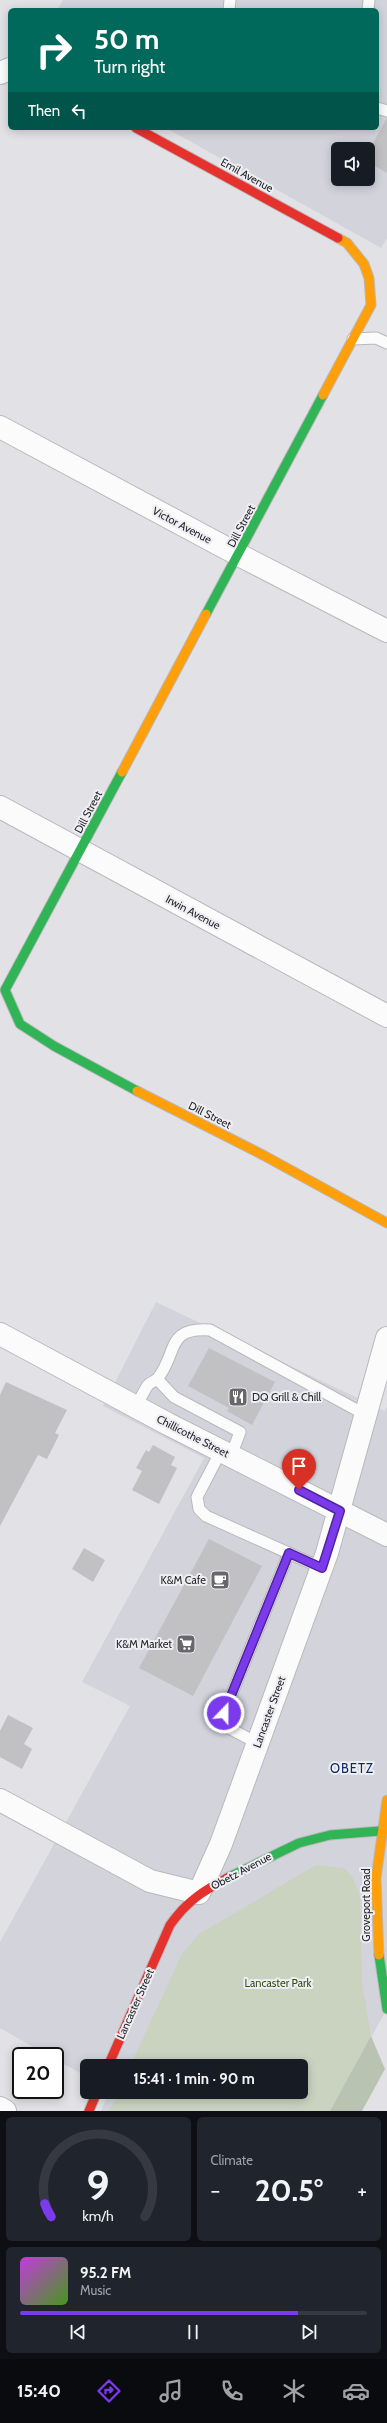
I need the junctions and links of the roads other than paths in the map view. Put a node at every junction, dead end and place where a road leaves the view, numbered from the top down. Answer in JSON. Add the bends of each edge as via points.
{"nodes":[{"id":1,"x":140,"y":130,"type":"edge"},
{"id":2,"x":347,"y":243,"type":"joint"},
{"id":3,"x":353,"y":338,"type":"junction"},
{"id":4,"x":387,"y":343,"type":"edge"},
{"id":5,"x":0,"y":427,"type":"edge"},
{"id":6,"x":239,"y":555,"type":"junction"},
{"id":7,"x":387,"y":631,"type":"edge"},
{"id":8,"x":0,"y":807,"type":"edge"},
{"id":9,"x":80,"y":851,"type":"junction"},
{"id":10,"x":387,"y":1016,"type":"edge"},
{"id":11,"x":387,"y":1224,"type":"edge"},
{"id":12,"x":0,"y":1334,"type":"edge"},
{"id":13,"x":387,"y":1338,"type":"edge"},
{"id":14,"x":157,"y":1379,"type":"junction"},
{"id":15,"x":136,"y":1407,"type":"junction"},
{"id":16,"x":366,"y":1415,"type":"junction"},
{"id":17,"x":226,"y":1453,"type":"junction"},
{"id":18,"x":340,"y":1511,"type":"junction"},
{"id":19,"x":387,"y":1535,"type":"edge"},
{"id":20,"x":289,"y":1553,"type":"junction"},
{"id":21,"x":322,"y":1568,"type":"junction"},
{"id":22,"x":257,"y":1743,"type":"junction"},
{"id":23,"x":0,"y":1800,"type":"edge"},
{"id":24,"x":386,"y":1805,"type":"edge"},
{"id":25,"x":380,"y":1831,"type":"junction"},
{"id":26,"x":199,"y":1893,"type":"junction"},
{"id":27,"x":387,"y":2009,"type":"edge"},
{"id":28,"x":111,"y":2059,"type":"edge"},
{"id":29,"x":94,"y":2099,"type":"edge"},
{"id":30,"x":0,"y":2108,"type":"edge"},
{"id":31,"x":5,"y":2111,"type":"edge"},
{"id":32,"x":88,"y":2111,"type":"edge"}],
"edges":[{"from":1,"to":2,"type":"street","name":"Emil Avenue"},
{"from":2,"to":3,"type":"street","name":"Dill Street","via":[[363,260],[372,282],[371,305]]},
{"from":3,"to":4,"type":"lane","via":[[376,338]]},
{"from":3,"to":6,"type":"street","name":"Dill Street"},
{"from":5,"to":6,"type":"street","name":"Victor Avenue"},
{"from":6,"to":7,"type":"street","name":"Victor Avenue"},
{"from":6,"to":9,"type":"street","name":"Dill Street"},
{"from":8,"to":9,"type":"street","name":"Irwin Avenue"},
{"from":9,"to":10,"type":"street","name":"Irwin Avenue"},
{"from":9,"to":11,"type":"street","name":"Dill Street","via":[[5,990],[20,1024],[122,1084],[263,1155]]},
{"from":12,"to":15,"type":"street","name":"Chillicothe Street"},
{"from":13,"to":16,"type":"street","name":"Lancaster Street"},
{"from":14,"to":15,"type":"lane","via":[[149,1384]]},
{"from":14,"to":16,"type":"lane","via":[[176,1341],[184,1333],[194,1329],[210,1330]]},
{"from":14,"to":17,"type":"lane","via":[[174,1398],[240,1432]]},
{"from":15,"to":17,"type":"street","name":"Chillicothe Street"},
{"from":16,"to":18,"type":"street","name":"Lancaster Street"},
{"from":17,"to":18,"type":"street","name":"Chillicothe Street"},
{"from":17,"to":20,"type":"lane","via":[[197,1497],[199,1509],[206,1516]]},
{"from":18,"to":19,"type":"street","name":"Chillicothe Street"},
{"from":18,"to":21,"type":"street","name":"Lancaster Street"},
{"from":20,"to":21,"type":"lane"},
{"from":20,"to":22,"type":"lane","via":[[224,1713],[227,1727]]},
{"from":21,"to":22,"type":"street","name":"Lancaster Street"},
{"from":22,"to":26,"type":"street","name":"Lancaster Street","via":[[221,1844]]},
{"from":23,"to":26,"type":"street","name":"Obetz Avenue","via":[[150,1881]]},
{"from":24,"to":25,"type":"street","name":"Groveport Road"},
{"from":25,"to":26,"type":"street","name":"Obetz Avenue","via":[[330,1835],[299,1843]]},
{"from":25,"to":27,"type":"street","name":"Groveport Road","via":[[376,1893],[379,1963]]},
{"from":26,"to":28,"type":"street","name":"Lancaster Street","via":[[170,1925]]},
{"from":29,"to":32,"type":"street"},
{"from":30,"to":31,"type":"street"}]}
